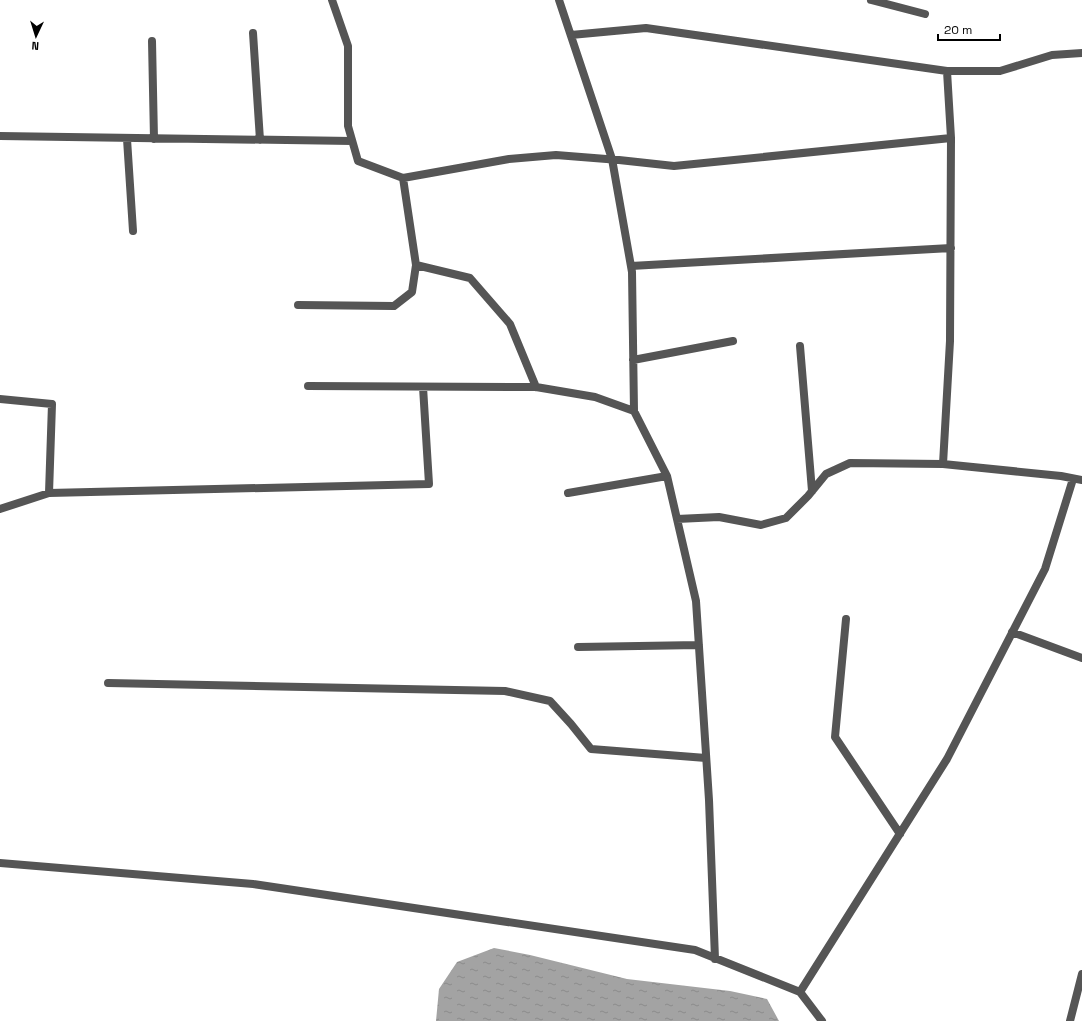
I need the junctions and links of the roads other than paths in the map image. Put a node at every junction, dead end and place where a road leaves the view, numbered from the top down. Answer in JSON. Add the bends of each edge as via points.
{"nodes":[{"id":1,"x":332,"y":0,"type":"edge"},
{"id":2,"x":559,"y":0,"type":"edge"},
{"id":3,"x":871,"y":0,"type":"edge"},
{"id":4,"x":925,"y":14,"type":"dead end"},
{"id":5,"x":253,"y":32,"type":"dead end"},
{"id":6,"x":571,"y":35,"type":"junction"},
{"id":7,"x":152,"y":41,"type":"dead end"},
{"id":8,"x":1082,"y":53,"type":"edge"},
{"id":9,"x":947,"y":71,"type":"junction"},
{"id":10,"x":0,"y":136,"type":"edge"},
{"id":11,"x":127,"y":138,"type":"junction"},
{"id":12,"x":951,"y":138,"type":"junction"},
{"id":13,"x":154,"y":139,"type":"junction"},
{"id":14,"x":260,"y":140,"type":"junction"},
{"id":15,"x":352,"y":141,"type":"junction"},
{"id":16,"x":612,"y":159,"type":"junction"},
{"id":17,"x":403,"y":178,"type":"junction"},
{"id":18,"x":133,"y":232,"type":"dead end"},
{"id":19,"x":951,"y":248,"type":"junction"},
{"id":20,"x":416,"y":265,"type":"junction"},
{"id":21,"x":631,"y":266,"type":"junction"},
{"id":22,"x":298,"y":306,"type":"dead end"},
{"id":23,"x":733,"y":341,"type":"dead end"},
{"id":24,"x":800,"y":346,"type":"dead end"},
{"id":25,"x":633,"y":360,"type":"junction"},
{"id":26,"x":308,"y":386,"type":"dead end"},
{"id":27,"x":423,"y":387,"type":"junction"},
{"id":28,"x":536,"y":387,"type":"junction"},
{"id":29,"x":0,"y":399,"type":"edge"},
{"id":30,"x":634,"y":412,"type":"junction"},
{"id":31,"x":943,"y":464,"type":"junction"},
{"id":32,"x":667,"y":476,"type":"junction"},
{"id":33,"x":1073,"y":479,"type":"junction"},
{"id":34,"x":1082,"y":480,"type":"edge"},
{"id":35,"x":812,"y":491,"type":"junction"},
{"id":36,"x":49,"y":493,"type":"junction"},
{"id":37,"x":568,"y":493,"type":"dead end"},
{"id":38,"x":0,"y":509,"type":"edge"},
{"id":39,"x":677,"y":518,"type":"junction"},
{"id":40,"x":846,"y":619,"type":"dead end"},
{"id":41,"x":1012,"y":632,"type":"junction"},
{"id":42,"x":699,"y":645,"type":"junction"},
{"id":43,"x":578,"y":647,"type":"dead end"},
{"id":44,"x":1082,"y":658,"type":"edge"},
{"id":45,"x":108,"y":683,"type":"dead end"},
{"id":46,"x":706,"y":758,"type":"junction"},
{"id":47,"x":900,"y":834,"type":"junction"},
{"id":48,"x":0,"y":863,"type":"edge"},
{"id":49,"x":715,"y":959,"type":"junction"},
{"id":50,"x":1082,"y":974,"type":"edge"},
{"id":51,"x":800,"y":992,"type":"junction"},
{"id":52,"x":822,"y":1021,"type":"edge"},
{"id":53,"x":1070,"y":1021,"type":"edge"}],
"edges":[{"from":1,"to":15,"type":"street","via":[[348,46],[348,126]]},
{"from":2,"to":6,"type":"street"},
{"from":3,"to":4,"type":"street"},
{"from":5,"to":14,"type":"street"},
{"from":6,"to":9,"type":"street","via":[[646,28]]},
{"from":6,"to":16,"type":"street"},
{"from":7,"to":13,"type":"street"},
{"from":8,"to":9,"type":"street","via":[[1052,55],[1000,71]]},
{"from":9,"to":12,"type":"street"},
{"from":10,"to":11,"type":"street"},
{"from":11,"to":13,"type":"street"},
{"from":11,"to":18,"type":"street"},
{"from":12,"to":16,"type":"street","via":[[674,166]]},
{"from":12,"to":19,"type":"street"},
{"from":13,"to":14,"type":"street"},
{"from":14,"to":15,"type":"street"},
{"from":15,"to":17,"type":"street","via":[[358,161]]},
{"from":16,"to":17,"type":"street","via":[[556,155],[509,159]]},
{"from":16,"to":21,"type":"street"},
{"from":17,"to":20,"type":"street"},
{"from":19,"to":21,"type":"street"},
{"from":19,"to":31,"type":"street","via":[[950,341]]},
{"from":20,"to":22,"type":"street","via":[[412,292],[394,306]]},
{"from":20,"to":28,"type":"street","via":[[470,278],[510,324]]},
{"from":21,"to":25,"type":"street"},
{"from":23,"to":25,"type":"street"},
{"from":24,"to":35,"type":"street"},
{"from":25,"to":30,"type":"street"},
{"from":26,"to":27,"type":"street"},
{"from":27,"to":28,"type":"street"},
{"from":27,"to":36,"type":"street","via":[[429,484]]},
{"from":28,"to":30,"type":"street","via":[[595,397]]},
{"from":29,"to":36,"type":"street","via":[[52,404]]},
{"from":30,"to":32,"type":"street"},
{"from":31,"to":33,"type":"street"},
{"from":31,"to":35,"type":"street","via":[[850,463],[826,474]]},
{"from":32,"to":37,"type":"street"},
{"from":32,"to":39,"type":"street"},
{"from":33,"to":34,"type":"street"},
{"from":33,"to":41,"type":"street","via":[[1045,569]]},
{"from":35,"to":39,"type":"street","via":[[786,518],[761,525],[719,517]]},
{"from":36,"to":38,"type":"street"},
{"from":39,"to":42,"type":"street","via":[[696,601]]},
{"from":40,"to":47,"type":"street","via":[[835,737]]},
{"from":41,"to":44,"type":"street"},
{"from":41,"to":47,"type":"street","via":[[947,759]]},
{"from":42,"to":43,"type":"street"},
{"from":42,"to":46,"type":"street"},
{"from":45,"to":46,"type":"street","via":[[505,691],[550,701],[591,749]]},
{"from":46,"to":49,"type":"street"},
{"from":47,"to":51,"type":"street"},
{"from":48,"to":49,"type":"street","via":[[253,884],[695,950]]},
{"from":49,"to":51,"type":"street"},
{"from":50,"to":53,"type":"street"},
{"from":51,"to":52,"type":"street"}]}
